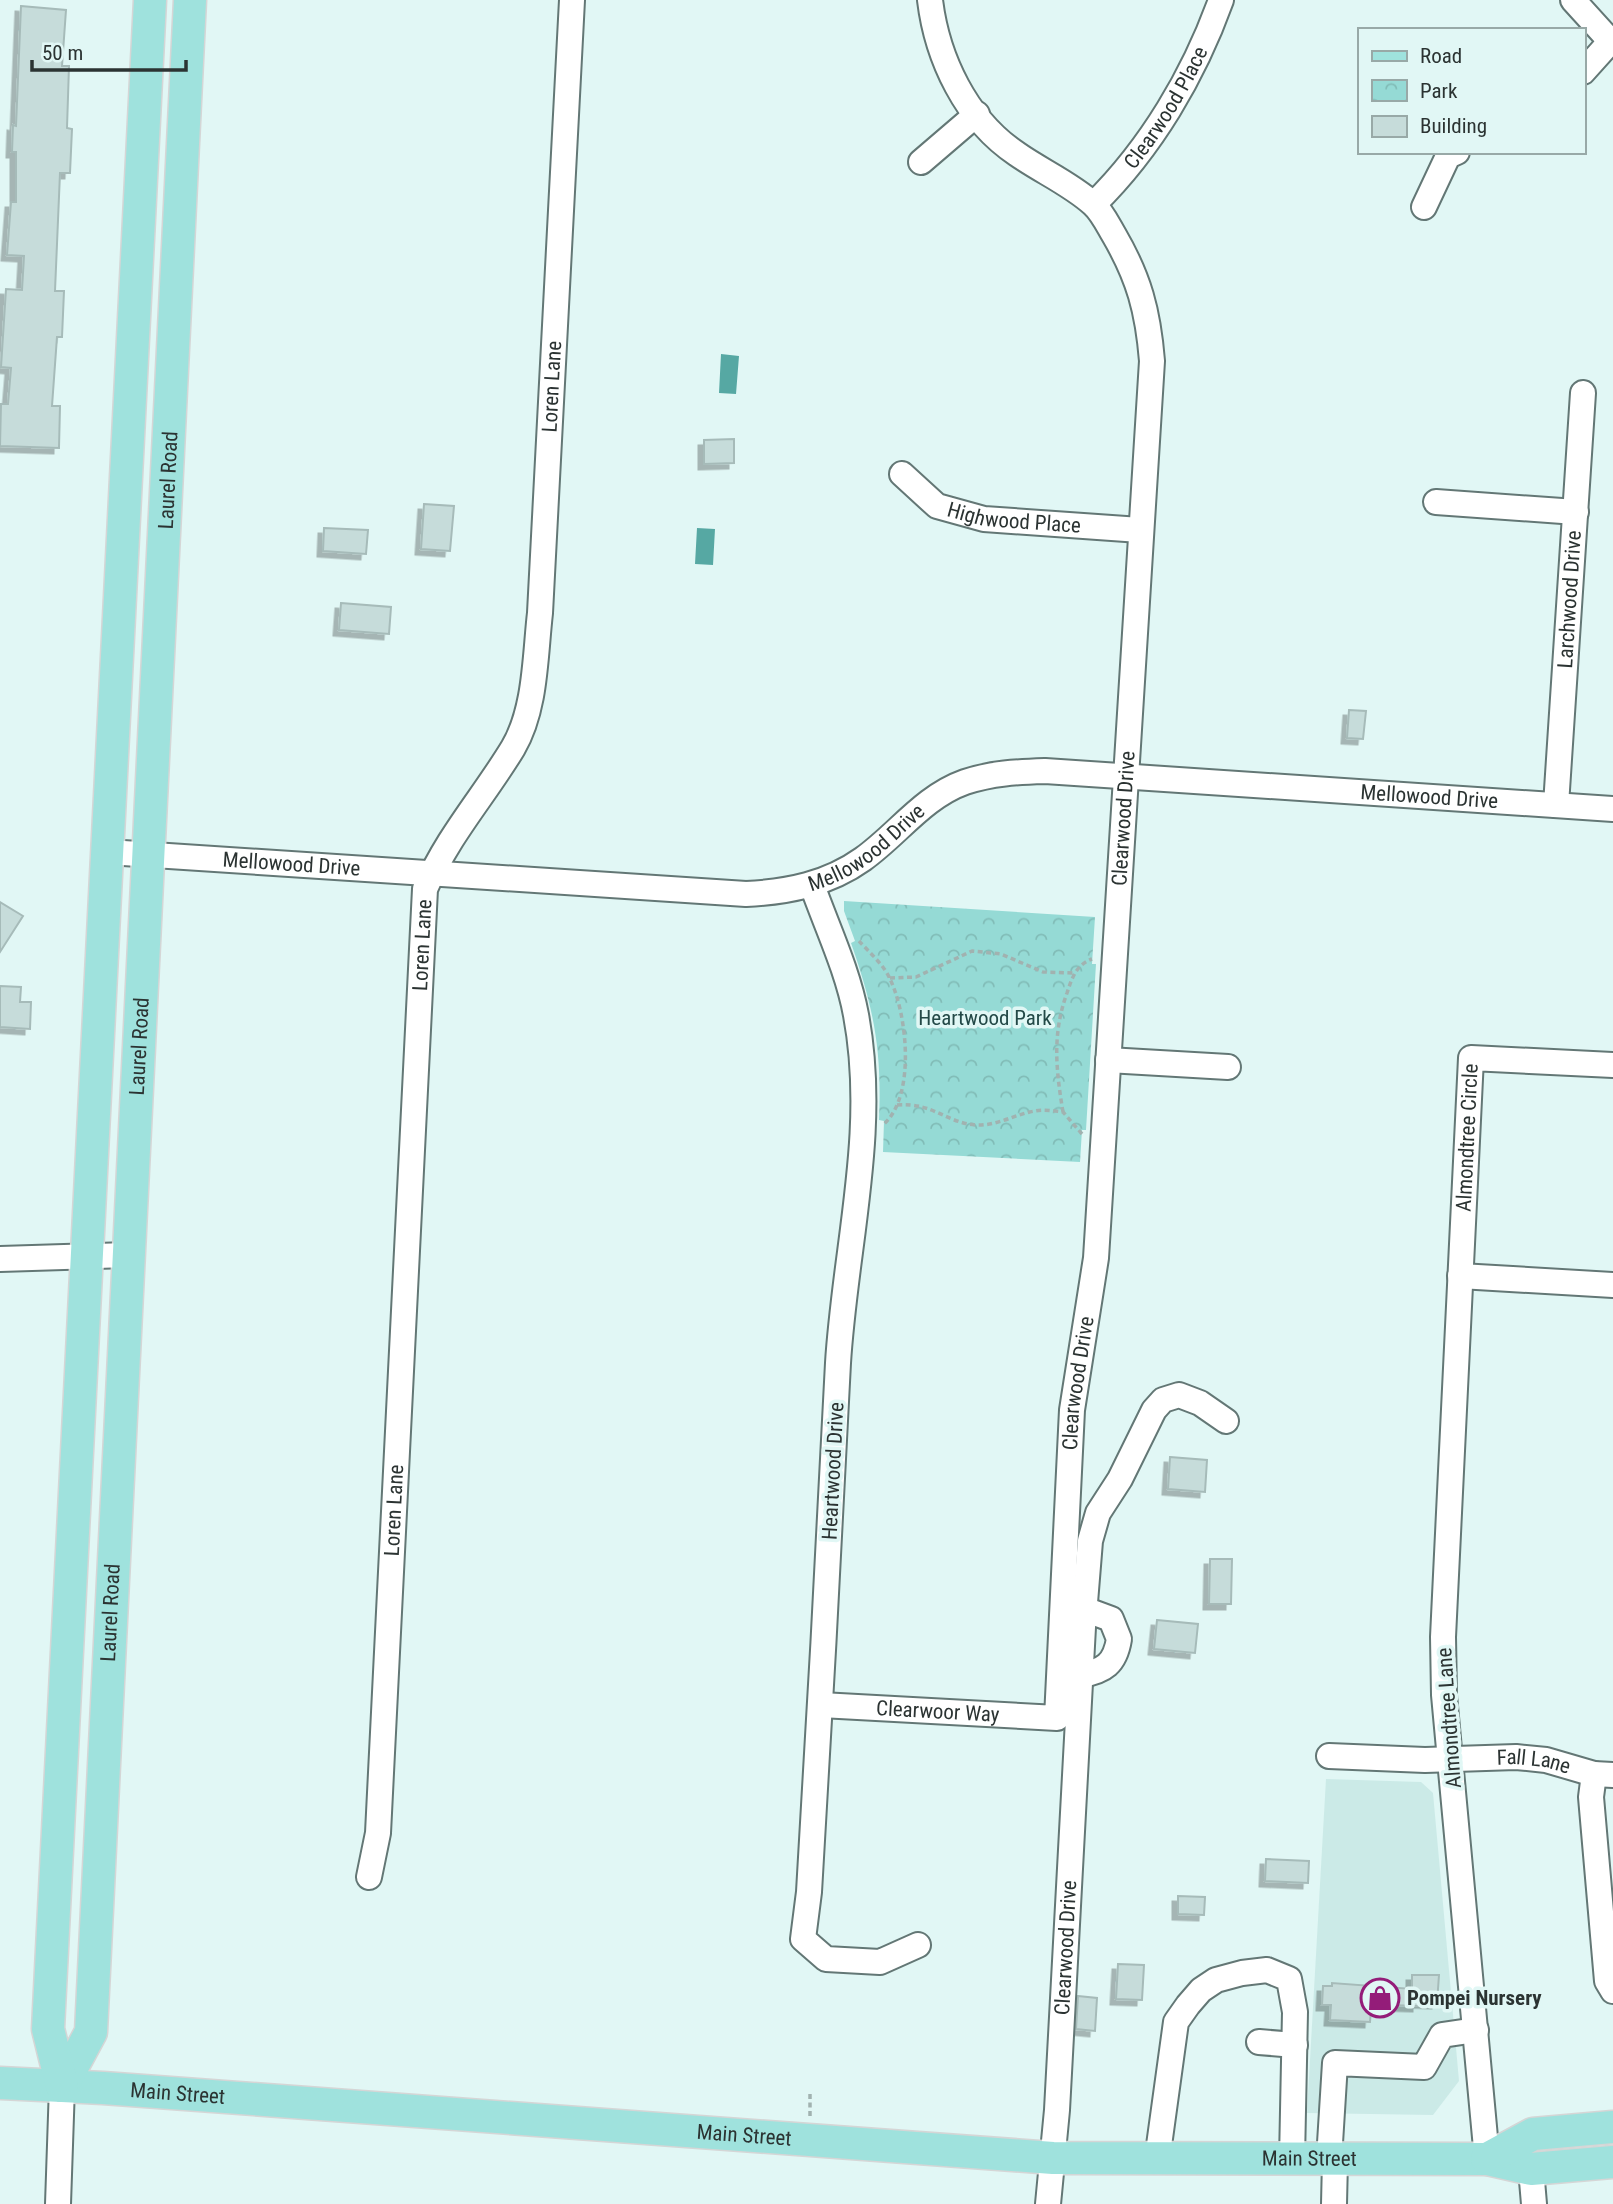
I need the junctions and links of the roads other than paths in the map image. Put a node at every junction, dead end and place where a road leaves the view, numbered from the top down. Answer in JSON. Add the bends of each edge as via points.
{"nodes":[{"id":1,"x":150,"y":0,"type":"edge"},
{"id":2,"x":190,"y":0,"type":"edge"},
{"id":3,"x":572,"y":0,"type":"edge"},
{"id":4,"x":930,"y":0,"type":"edge"},
{"id":5,"x":1221,"y":0,"type":"edge"},
{"id":6,"x":1573,"y":0,"type":"edge"},
{"id":7,"x":1612,"y":43,"type":"edge"},
{"id":8,"x":1585,"y":70,"type":"edge"},
{"id":9,"x":976,"y":114,"type":"junction"},
{"id":10,"x":1452,"y":154,"type":"edge"},
{"id":11,"x":921,"y":162,"type":"dead end"},
{"id":12,"x":1094,"y":204,"type":"junction"},
{"id":13,"x":1424,"y":207,"type":"dead end"},
{"id":14,"x":1583,"y":393,"type":"dead end"},
{"id":15,"x":131,"y":403,"type":"junction"},
{"id":16,"x":902,"y":474,"type":"dead end"},
{"id":17,"x":170,"y":496,"type":"junction"},
{"id":18,"x":1436,"y":502,"type":"dead end"},
{"id":19,"x":1576,"y":512,"type":"junction"},
{"id":20,"x":1140,"y":530,"type":"junction"},
{"id":21,"x":1125,"y":776,"type":"junction"},
{"id":22,"x":1556,"y":805,"type":"junction"},
{"id":23,"x":1613,"y":809,"type":"edge"},
{"id":24,"x":108,"y":852,"type":"junction"},
{"id":25,"x":150,"y":854,"type":"junction"},
{"id":26,"x":432,"y":872,"type":"junction"},
{"id":27,"x":812,"y":885,"type":"junction"},
{"id":28,"x":1108,"y":1060,"type":"junction"},
{"id":29,"x":1613,"y":1065,"type":"edge"},
{"id":30,"x":1228,"y":1067,"type":"dead end"},
{"id":31,"x":128,"y":1255,"type":"junction"},
{"id":32,"x":87,"y":1256,"type":"junction"},
{"id":33,"x":0,"y":1259,"type":"edge"},
{"id":34,"x":1460,"y":1276,"type":"junction"},
{"id":35,"x":1613,"y":1286,"type":"edge"},
{"id":36,"x":1226,"y":1421,"type":"dead end"},
{"id":37,"x":1084,"y":1609,"type":"junction"},
{"id":38,"x":1080,"y":1684,"type":"junction"},
{"id":39,"x":821,"y":1705,"type":"junction"},
{"id":40,"x":1057,"y":1718,"type":"joint"},
{"id":41,"x":1329,"y":1756,"type":"dead end"},
{"id":42,"x":1451,"y":1760,"type":"junction"},
{"id":43,"x":1604,"y":1774,"type":"edge"},
{"id":44,"x":369,"y":1877,"type":"dead end"},
{"id":45,"x":918,"y":1945,"type":"dead end"},
{"id":46,"x":1613,"y":1992,"type":"edge"},
{"id":47,"x":1476,"y":2030,"type":"junction"},
{"id":48,"x":1259,"y":2042,"type":"dead end"},
{"id":49,"x":1295,"y":2045,"type":"junction"},
{"id":50,"x":0,"y":2084,"type":"edge"},
{"id":51,"x":62,"y":2086,"type":"junction"},
{"id":52,"x":1613,"y":2127,"type":"edge"},
{"id":53,"x":1053,"y":2158,"type":"junction"},
{"id":54,"x":1487,"y":2159,"type":"junction"},
{"id":55,"x":1157,"y":2160,"type":"junction"},
{"id":56,"x":1292,"y":2160,"type":"junction"},
{"id":57,"x":1332,"y":2160,"type":"junction"},
{"id":58,"x":1613,"y":2162,"type":"edge"},
{"id":59,"x":1531,"y":2169,"type":"junction"},
{"id":60,"x":58,"y":2204,"type":"edge"},
{"id":61,"x":1048,"y":2204,"type":"edge"},
{"id":62,"x":1334,"y":2204,"type":"edge"},
{"id":63,"x":1535,"y":2204,"type":"edge"}],
"edges":[{"from":1,"to":15,"type":"main road","name":"Laurel Road"},
{"from":2,"to":17,"type":"main road","name":"Laurel Road"},
{"from":3,"to":26,"type":"street","name":"Loren Lane","via":[[540,612],[530,699],[514,746],[464,816]]},
{"from":4,"to":9,"type":"street","name":"Clearwood Drive","via":[[934,33],[957,88]]},
{"from":5,"to":12,"type":"street","name":"Clearwood Place","via":[[1208,35],[1146,146]]},
{"from":6,"to":7,"type":"street"},
{"from":7,"to":8,"type":"street"},
{"from":9,"to":11,"type":"street"},
{"from":9,"to":12,"type":"street","name":"Clearwood Drive","via":[[1013,152]]},
{"from":10,"to":13,"type":"street"},
{"from":12,"to":20,"type":"street","name":"Clearwood Drive","via":[[1133,268],[1148,317],[1152,361]]},
{"from":14,"to":19,"type":"street","name":"Larchwood Drive"},
{"from":15,"to":17,"type":"main road","via":[[142,446],[142,487],[148,494]]},
{"from":15,"to":24,"type":"main road","name":"Laurel Road"},
{"from":16,"to":20,"type":"street","name":"Highwood Place","via":[[937,506],[984,519]]},
{"from":17,"to":25,"type":"main road","name":"Laurel Road"},
{"from":18,"to":19,"type":"street"},
{"from":19,"to":22,"type":"street","name":"Larchwood Drive"},
{"from":20,"to":21,"type":"street","name":"Clearwood Drive"},
{"from":21,"to":22,"type":"street","name":"Mellowood Drive"},
{"from":21,"to":27,"type":"street","name":"Mellowood Drive","via":[[1002,772],[963,783],[920,807],[864,859]]},
{"from":21,"to":28,"type":"street","name":"Clearwood Drive"},
{"from":22,"to":23,"type":"street","name":"Mellowood Drive"},
{"from":24,"to":25,"type":"street","name":"Mellowood Drive"},
{"from":24,"to":32,"type":"main road","name":"Laurel Road"},
{"from":25,"to":26,"type":"street","name":"Mellowood Drive"},
{"from":25,"to":31,"type":"main road","name":"Laurel Road"},
{"from":26,"to":27,"type":"street","name":"Mellowood Drive","via":[[746,894]]},
{"from":26,"to":44,"type":"street","name":"Loren Lane","via":[[425,894],[378,1833]]},
{"from":27,"to":39,"type":"street","name":"Heartwood Drive","via":[[856,1012],[864,1108],[858,1203],[840,1335]]},
{"from":28,"to":30,"type":"street"},
{"from":28,"to":40,"type":"street","name":"Clearwood Drive","via":[[1096,1258],[1072,1410]]},
{"from":29,"to":34,"type":"street","name":"Almondtree Circle","via":[[1471,1058]]},
{"from":31,"to":32,"type":"street"},
{"from":31,"to":51,"type":"main road","name":"Laurel Road","via":[[91,2032]]},
{"from":32,"to":33,"type":"street"},
{"from":32,"to":51,"type":"main road","name":"Laurel Road","via":[[48,2029]]},
{"from":34,"to":35,"type":"street"},
{"from":34,"to":42,"type":"street","name":"Almondtree Lane","via":[[1443,1637]]},
{"from":36,"to":37,"type":"street","name":"Clearwood Drive","via":[[1179,1395],[1163,1400],[1154,1410],[1098,1513],[1090,1541]]},
{"from":37,"to":38,"type":"street","name":"Clearwood Drive"},
{"from":37,"to":38,"type":"street","via":[[1111,1619],[1119,1639],[1111,1662]]},
{"from":38,"to":53,"type":"street","name":"Clearwood Drive"},
{"from":39,"to":40,"type":"street","name":"Clearwoor Way"},
{"from":39,"to":45,"type":"street","name":"Heartwood Drive","via":[[803,1939],[826,1959],[880,1962]]},
{"from":41,"to":42,"type":"street","name":"Fall Lane"},
{"from":42,"to":43,"type":"street","name":"Fall Lane","via":[[1516,1757]]},
{"from":42,"to":47,"type":"street","name":"Almondtree Lane"},
{"from":43,"to":46,"type":"street","via":[[1591,1797],[1607,1981]]},
{"from":47,"to":54,"type":"street","name":"Almondtree Lane"},
{"from":47,"to":57,"type":"street","via":[[1442,2035],[1424,2067],[1335,2063]]},
{"from":48,"to":49,"type":"street"},
{"from":49,"to":55,"type":"street","via":[[1289,1979],[1280,1973],[1242,1973],[1201,1990],[1176,2022]]},
{"from":49,"to":56,"type":"street"},
{"from":50,"to":51,"type":"main road","name":"Main Street"},
{"from":51,"to":53,"type":"main road","name":"Main Street"},
{"from":51,"to":60,"type":"street","name":"Laurel Road"},
{"from":52,"to":54,"type":"main road","name":"Main Street","via":[[1533,2134]]},
{"from":53,"to":55,"type":"main road","name":"Main Street"},
{"from":53,"to":61,"type":"street","name":"Clearwood Drive"},
{"from":54,"to":57,"type":"main road","name":"Main Street"},
{"from":54,"to":59,"type":"main road","name":"Main Street"},
{"from":55,"to":56,"type":"main road","name":"Main Street"},
{"from":56,"to":57,"type":"main road","name":"Main Street"},
{"from":57,"to":62,"type":"street"},
{"from":58,"to":59,"type":"main road","name":"Main Street"},
{"from":59,"to":63,"type":"street"}]}
